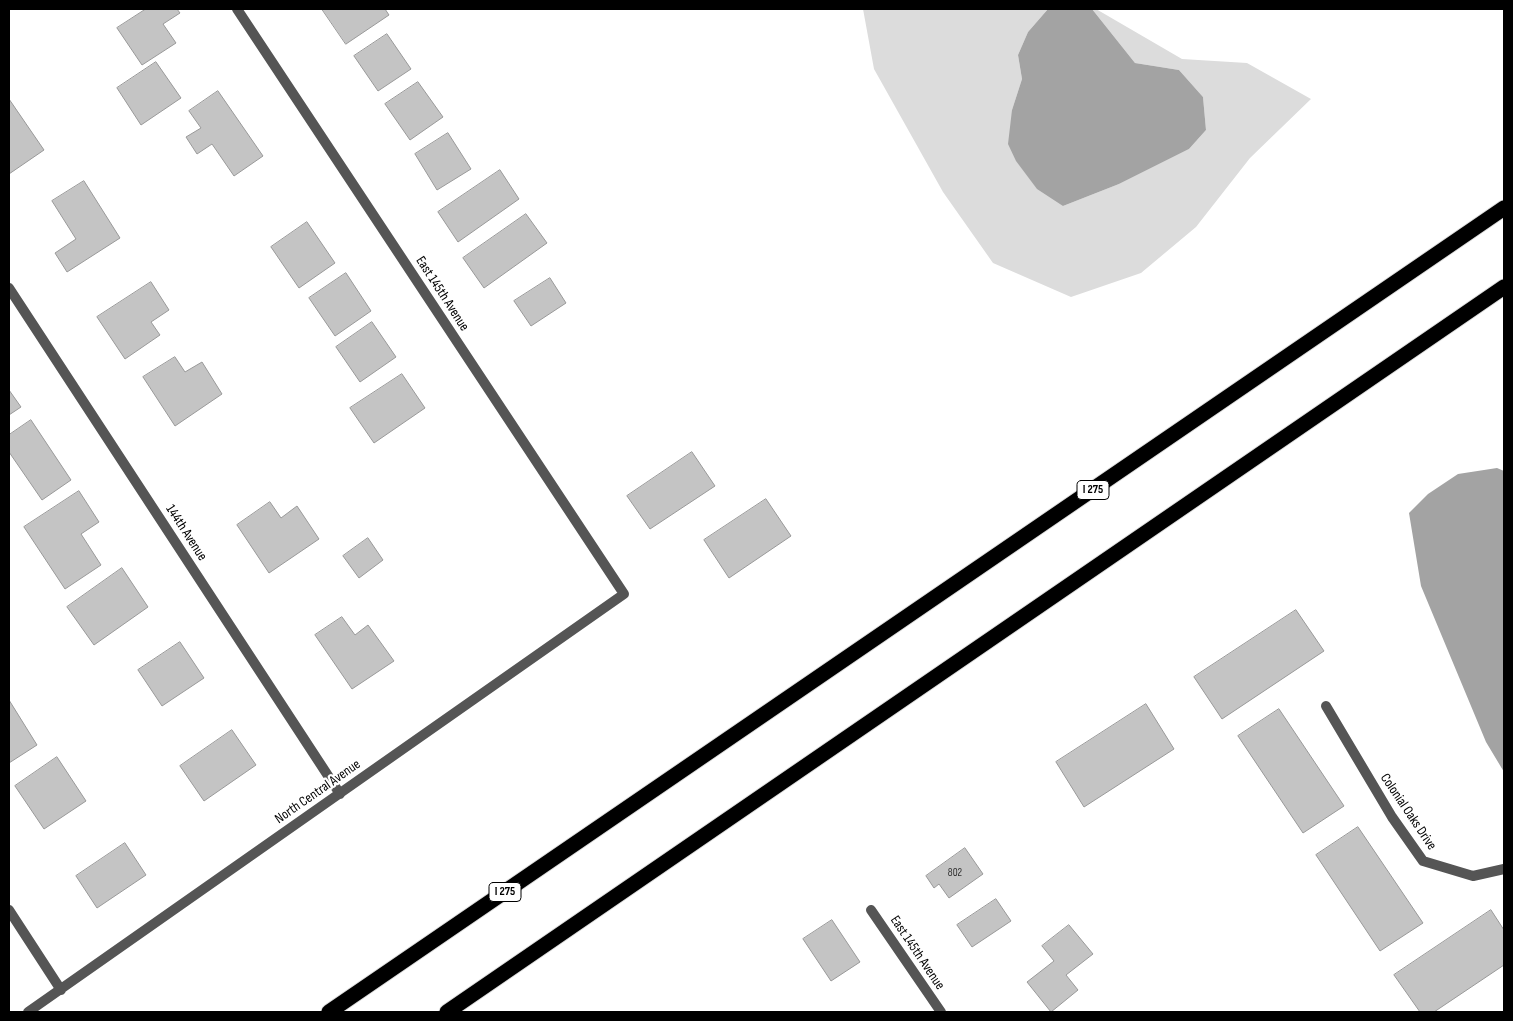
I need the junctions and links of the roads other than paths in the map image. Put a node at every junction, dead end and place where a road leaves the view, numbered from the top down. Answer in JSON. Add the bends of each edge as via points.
{"nodes":[{"id":1,"x":237,"y":9,"type":"edge"},
{"id":2,"x":1504,"y":208,"type":"edge"},
{"id":3,"x":1504,"y":287,"type":"edge"},
{"id":4,"x":9,"y":288,"type":"edge"},
{"id":5,"x":624,"y":594,"type":"joint"},
{"id":6,"x":1326,"y":706,"type":"dead end"},
{"id":7,"x":340,"y":794,"type":"junction"},
{"id":8,"x":1504,"y":869,"type":"edge"},
{"id":9,"x":9,"y":910,"type":"edge"},
{"id":10,"x":871,"y":910,"type":"dead end"},
{"id":11,"x":61,"y":990,"type":"junction"},
{"id":12,"x":28,"y":1012,"type":"edge"},
{"id":13,"x":329,"y":1012,"type":"edge"},
{"id":14,"x":447,"y":1012,"type":"edge"},
{"id":15,"x":941,"y":1012,"type":"edge"}],
"edges":[{"from":1,"to":5,"type":"street","name":"East 145th Avenue"},
{"from":2,"to":13,"type":"highway","number":"I 275"},
{"from":3,"to":14,"type":"highway"},
{"from":4,"to":7,"type":"street","name":"144th Avenue"},
{"from":5,"to":7,"type":"street","name":"North Central Avenue"},
{"from":6,"to":8,"type":"street","name":"Colonial Oaks Drive","via":[[1423,861],[1473,876]]},
{"from":7,"to":11,"type":"street","name":"North Central Avenue"},
{"from":9,"to":11,"type":"street"},
{"from":10,"to":15,"type":"street","name":"East 145th Avenue"},
{"from":11,"to":12,"type":"street","name":"North Central Avenue"}]}
